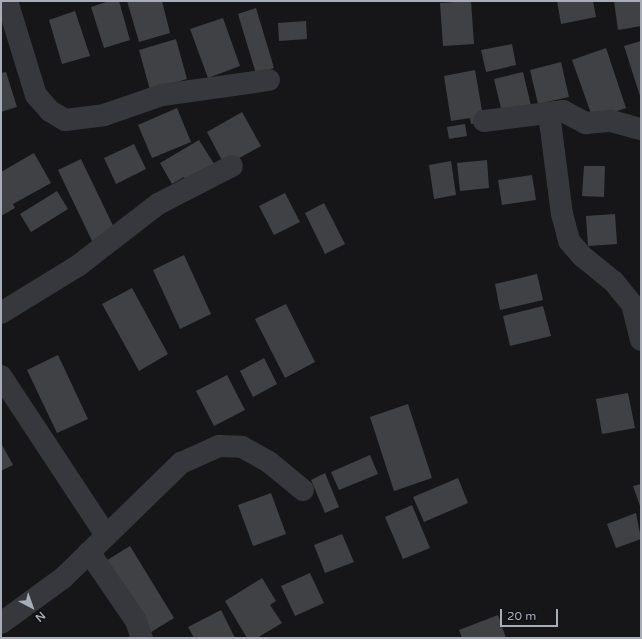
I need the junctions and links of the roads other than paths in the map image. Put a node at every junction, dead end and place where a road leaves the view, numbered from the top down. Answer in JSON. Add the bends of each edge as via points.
{"nodes":[{"id":1,"x":7,"y":1,"type":"edge"},
{"id":2,"x":269,"y":80,"type":"dead end"},
{"id":3,"x":549,"y":113,"type":"junction"},
{"id":4,"x":484,"y":121,"type":"dead end"},
{"id":5,"x":641,"y":129,"type":"edge"},
{"id":6,"x":232,"y":166,"type":"dead end"},
{"id":7,"x":1,"y":313,"type":"edge"},
{"id":8,"x":641,"y":340,"type":"edge"},
{"id":9,"x":1,"y":376,"type":"edge"},
{"id":10,"x":303,"y":490,"type":"dead end"},
{"id":11,"x":106,"y":535,"type":"junction"},
{"id":12,"x":89,"y":552,"type":"junction"},
{"id":13,"x":1,"y":623,"type":"edge"},
{"id":14,"x":142,"y":638,"type":"edge"}],
"edges":[{"from":1,"to":2,"type":"street","via":[[36,95],[50,111],[65,120],[104,115],[162,95]]},
{"from":3,"to":4,"type":"street"},
{"from":3,"to":5,"type":"street","via":[[563,111],[586,123],[611,121]]},
{"from":3,"to":8,"type":"street","via":[[562,214],[569,241],[582,256],[614,282],[632,304]]},
{"from":6,"to":7,"type":"street","via":[[158,204],[79,266]]},
{"from":9,"to":11,"type":"street"},
{"from":10,"to":11,"type":"street","via":[[269,462],[242,446],[219,446],[181,464]]},
{"from":11,"to":12,"type":"street"},
{"from":12,"to":13,"type":"street","via":[[63,578]]},
{"from":12,"to":14,"type":"street","via":[[136,621]]}]}
